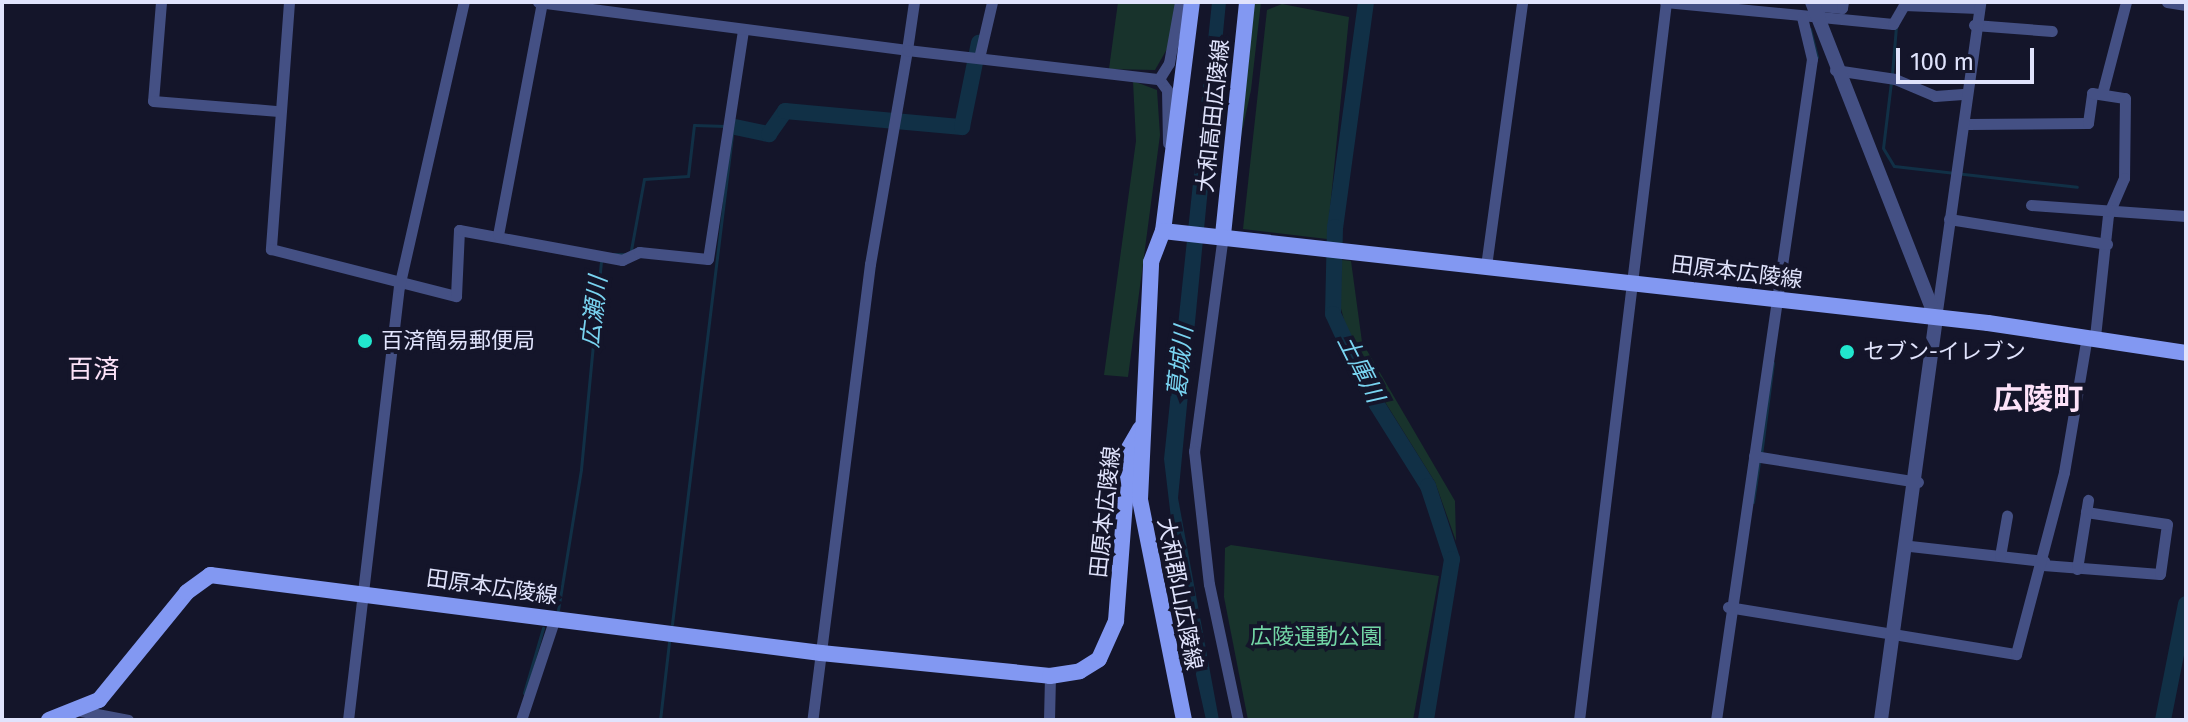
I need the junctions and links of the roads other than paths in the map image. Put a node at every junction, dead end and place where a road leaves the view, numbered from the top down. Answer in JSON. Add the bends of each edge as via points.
{"nodes":[{"id":1,"x":161,"y":2,"type":"edge"},
{"id":2,"x":289,"y":2,"type":"edge"},
{"id":3,"x":464,"y":2,"type":"edge"},
{"id":4,"x":540,"y":2,"type":"edge"},
{"id":5,"x":914,"y":2,"type":"edge"},
{"id":6,"x":992,"y":2,"type":"edge"},
{"id":7,"x":1180,"y":2,"type":"edge"},
{"id":8,"x":1192,"y":2,"type":"edge"},
{"id":9,"x":1247,"y":2,"type":"edge"},
{"id":10,"x":1522,"y":2,"type":"edge"},
{"id":11,"x":1665,"y":2,"type":"edge"},
{"id":12,"x":1843,"y":2,"type":"edge"},
{"id":13,"x":2126,"y":2,"type":"edge"},
{"id":14,"x":2167,"y":2,"type":"edge"},
{"id":15,"x":1979,"y":5,"type":"edge"},
{"id":16,"x":2186,"y":5,"type":"edge"},
{"id":17,"x":588,"y":6,"type":"edge"},
{"id":18,"x":1817,"y":15,"type":"edge"},
{"id":19,"x":1974,"y":25,"type":"junction"},
{"id":20,"x":743,"y":30,"type":"junction"},
{"id":21,"x":2052,"y":31,"type":"dead end"},
{"id":22,"x":907,"y":50,"type":"junction"},
{"id":23,"x":979,"y":58,"type":"junction"},
{"id":24,"x":1835,"y":70,"type":"junction"},
{"id":25,"x":1159,"y":79,"type":"junction"},
{"id":26,"x":1966,"y":94,"type":"junction"},
{"id":27,"x":2102,"y":94,"type":"junction"},
{"id":28,"x":276,"y":111,"type":"junction"},
{"id":29,"x":1968,"y":124,"type":"junction"},
{"id":30,"x":1167,"y":183,"type":"junction"},
{"id":31,"x":2031,"y":205,"type":"dead end"},
{"id":32,"x":2108,"y":215,"type":"junction"},
{"id":33,"x":2186,"y":216,"type":"edge"},
{"id":34,"x":1949,"y":219,"type":"junction"},
{"id":35,"x":1167,"y":230,"type":"junction"},
{"id":36,"x":1218,"y":234,"type":"junction"},
{"id":37,"x":498,"y":235,"type":"junction"},
{"id":38,"x":2107,"y":244,"type":"junction"},
{"id":39,"x":1486,"y":266,"type":"junction"},
{"id":40,"x":1629,"y":281,"type":"junction"},
{"id":41,"x":399,"y":287,"type":"junction"},
{"id":42,"x":1779,"y":299,"type":"junction"},
{"id":43,"x":1936,"y":318,"type":"junction"},
{"id":44,"x":2091,"y":336,"type":"junction"},
{"id":45,"x":2186,"y":353,"type":"edge"},
{"id":46,"x":1140,"y":428,"type":"junction"},
{"id":47,"x":1758,"y":456,"type":"junction"},
{"id":48,"x":1919,"y":482,"type":"junction"},
{"id":49,"x":2007,"y":516,"type":"dead end"},
{"id":50,"x":1910,"y":546,"type":"junction"},
{"id":51,"x":2000,"y":556,"type":"junction"},
{"id":52,"x":2043,"y":563,"type":"junction"},
{"id":53,"x":2077,"y":569,"type":"junction"},
{"id":54,"x":365,"y":591,"type":"junction"},
{"id":55,"x":1733,"y":608,"type":"junction"},
{"id":56,"x":555,"y":618,"type":"junction"},
{"id":57,"x":1896,"y":634,"type":"junction"},
{"id":58,"x":821,"y":653,"type":"junction"},
{"id":59,"x":1050,"y":676,"type":"junction"},
{"id":60,"x":81,"y":711,"type":"junction"},
{"id":61,"x":49,"y":720,"type":"edge"},
{"id":62,"x":128,"y":720,"type":"edge"},
{"id":63,"x":348,"y":720,"type":"edge"},
{"id":64,"x":521,"y":720,"type":"edge"},
{"id":65,"x":812,"y":720,"type":"edge"},
{"id":66,"x":1049,"y":720,"type":"edge"},
{"id":67,"x":1184,"y":720,"type":"edge"},
{"id":68,"x":1238,"y":720,"type":"edge"},
{"id":69,"x":1579,"y":720,"type":"edge"},
{"id":70,"x":1716,"y":720,"type":"edge"},
{"id":71,"x":1881,"y":720,"type":"edge"}],
"edges":[{"from":1,"to":28,"type":"street","via":[[153,101]]},
{"from":2,"to":28,"type":"street"},
{"from":3,"to":41,"type":"street"},
{"from":4,"to":17,"type":"street"},
{"from":4,"to":37,"type":"street"},
{"from":5,"to":22,"type":"street"},
{"from":6,"to":23,"type":"street"},
{"from":7,"to":25,"type":"street","via":[[1169,63]]},
{"from":8,"to":30,"type":"main road","name":"大和高田広陵線"},
{"from":9,"to":36,"type":"main road","name":"大和高田広陵線"},
{"from":10,"to":39,"type":"street"},
{"from":11,"to":18,"type":"street"},
{"from":11,"to":40,"type":"street"},
{"from":12,"to":18,"type":"street","via":[[1842,8],[1822,6]]},
{"from":13,"to":27,"type":"street"},
{"from":14,"to":16,"type":"street"},
{"from":15,"to":18,"type":"street","via":[[1904,5],[1896,23]]},
{"from":15,"to":19,"type":"street"},
{"from":17,"to":20,"type":"street"},
{"from":18,"to":24,"type":"street"},
{"from":18,"to":42,"type":"street"},
{"from":19,"to":21,"type":"street"},
{"from":19,"to":26,"type":"street"},
{"from":20,"to":22,"type":"street"},
{"from":20,"to":37,"type":"street","via":[[708,259],[602,255]]},
{"from":22,"to":23,"type":"street"},
{"from":22,"to":58,"type":"street","via":[[870,264]]},
{"from":23,"to":25,"type":"street"},
{"from":24,"to":26,"type":"street","via":[[1892,78],[1935,96]]},
{"from":24,"to":43,"type":"street"},
{"from":25,"to":30,"type":"street","via":[[1167,90]]},
{"from":26,"to":29,"type":"street"},
{"from":27,"to":29,"type":"street","via":[[2092,93],[2088,123]]},
{"from":27,"to":32,"type":"street","via":[[2125,98],[2122,185]]},
{"from":28,"to":41,"type":"street","via":[[271,249]]},
{"from":29,"to":34,"type":"street"},
{"from":30,"to":35,"type":"main road","name":"大和高田広陵線"},
{"from":31,"to":32,"type":"street"},
{"from":32,"to":33,"type":"street"},
{"from":32,"to":38,"type":"street"},
{"from":34,"to":38,"type":"street"},
{"from":34,"to":43,"type":"street"},
{"from":35,"to":36,"type":"main road","name":"田原本広陵線"},
{"from":35,"to":46,"type":"main road","name":"田原本広陵線","via":[[1151,262]]},
{"from":36,"to":39,"type":"main road","name":"田原本広陵線"},
{"from":36,"to":68,"type":"street","via":[[1194,451],[1209,584]]},
{"from":37,"to":41,"type":"street","via":[[459,230],[456,296]]},
{"from":38,"to":44,"type":"street"},
{"from":39,"to":40,"type":"main road","name":"田原本広陵線"},
{"from":40,"to":42,"type":"main road","name":"田原本広陵線"},
{"from":40,"to":69,"type":"street"},
{"from":41,"to":54,"type":"street"},
{"from":42,"to":43,"type":"main road","name":"田原本広陵線"},
{"from":42,"to":47,"type":"street"},
{"from":43,"to":44,"type":"main road","name":"田原本広陵線"},
{"from":43,"to":48,"type":"street"},
{"from":44,"to":45,"type":"main road","name":"田原本広陵線"},
{"from":44,"to":52,"type":"street"},
{"from":46,"to":59,"type":"main road","name":"田原本広陵線","via":[[1129,448],[1110,641],[1080,671]]},
{"from":46,"to":67,"type":"main road","name":"大和郡山広陵線","via":[[1143,538]]},
{"from":47,"to":48,"type":"street"},
{"from":47,"to":55,"type":"street"},
{"from":48,"to":50,"type":"street"},
{"from":49,"to":51,"type":"street"},
{"from":50,"to":51,"type":"street"},
{"from":50,"to":57,"type":"street"},
{"from":51,"to":52,"type":"street"},
{"from":52,"to":53,"type":"street"},
{"from":52,"to":57,"type":"street","via":[[2016,654]]},
{"from":53,"to":53,"type":"street","via":[[2087,506],[2167,524],[2160,574]]},
{"from":54,"to":56,"type":"main road","name":"田原本広陵線"},
{"from":54,"to":60,"type":"main road","name":"田原本広陵線","via":[[210,575],[187,592],[113,686]]},
{"from":54,"to":63,"type":"street"},
{"from":55,"to":57,"type":"street"},
{"from":55,"to":70,"type":"street"},
{"from":56,"to":58,"type":"main road","name":"田原本広陵線"},
{"from":56,"to":64,"type":"street","via":[[527,684]]},
{"from":57,"to":71,"type":"street"},
{"from":58,"to":59,"type":"main road","name":"田原本広陵線"},
{"from":58,"to":65,"type":"street"},
{"from":59,"to":66,"type":"street"},
{"from":60,"to":61,"type":"main road","name":"田原本広陵線"},
{"from":60,"to":62,"type":"street"}]}
